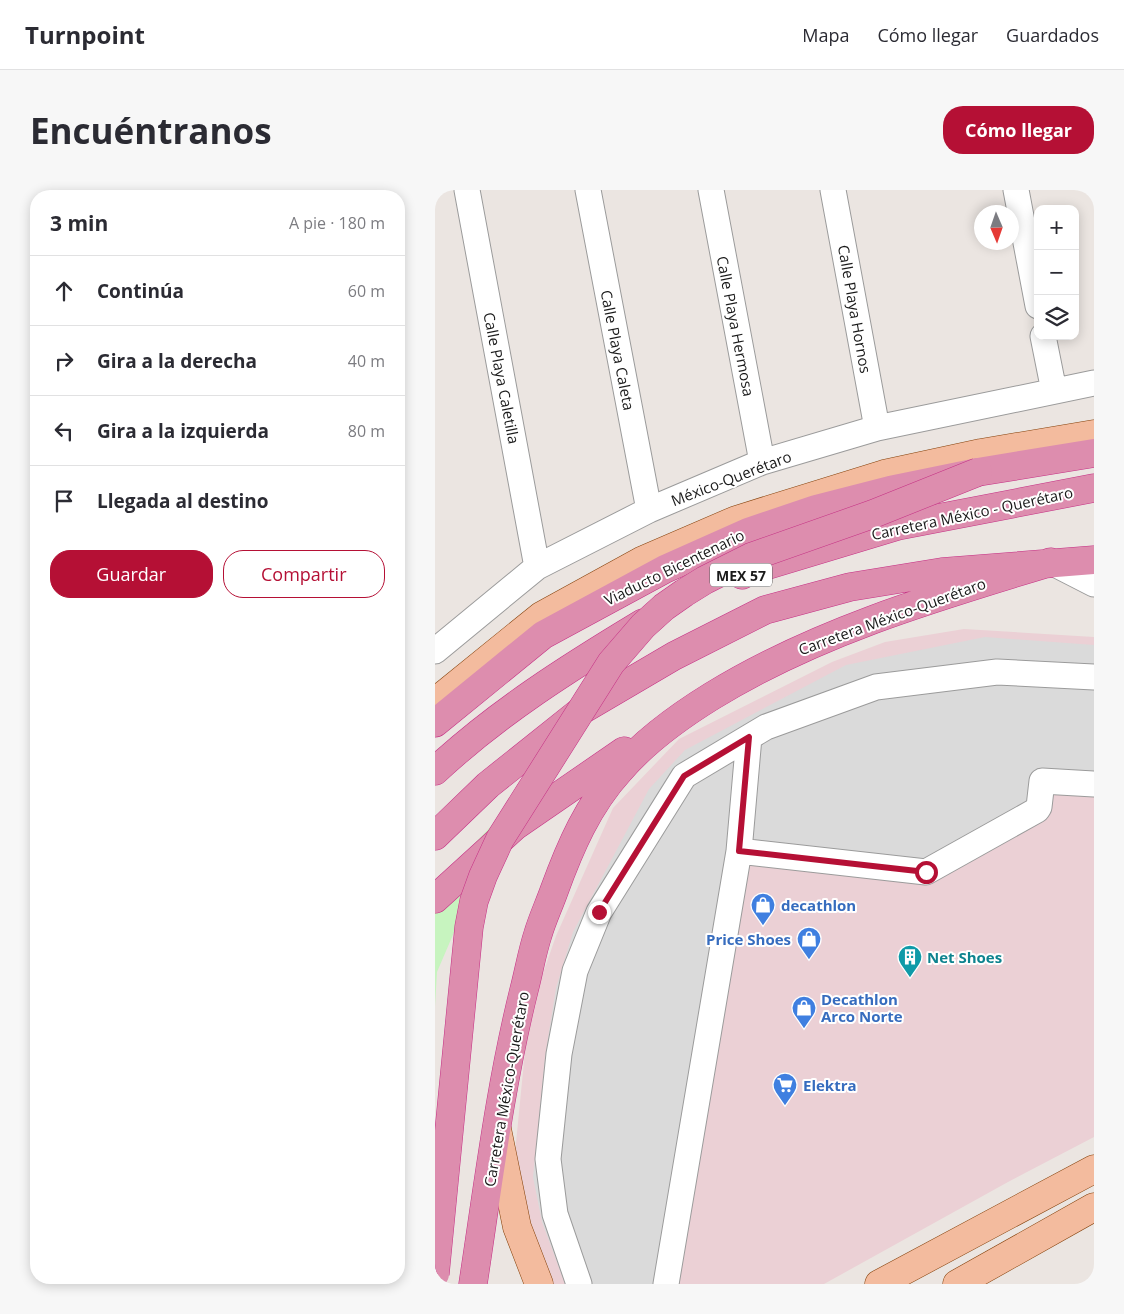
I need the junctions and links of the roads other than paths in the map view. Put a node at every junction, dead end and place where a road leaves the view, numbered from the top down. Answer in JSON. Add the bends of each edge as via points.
{"nodes":[{"id":1,"x":467,"y":190,"type":"edge"},
{"id":2,"x":588,"y":190,"type":"edge"},
{"id":3,"x":711,"y":190,"type":"edge"},
{"id":4,"x":833,"y":190,"type":"edge"},
{"id":5,"x":1016,"y":190,"type":"edge"},
{"id":6,"x":1036,"y":295,"type":"edge"},
{"id":7,"x":1044,"y":340,"type":"edge"},
{"id":8,"x":1094,"y":384,"type":"edge"},
{"id":9,"x":1054,"y":391,"type":"junction"},
{"id":10,"x":877,"y":428,"type":"junction"},
{"id":11,"x":1094,"y":434,"type":"edge"},
{"id":12,"x":1094,"y":453,"type":"edge"},
{"id":13,"x":762,"y":462,"type":"junction"},
{"id":14,"x":978,"y":472,"type":"junction"},
{"id":15,"x":1094,"y":488,"type":"edge"},
{"id":16,"x":649,"y":510,"type":"junction"},
{"id":17,"x":1094,"y":560,"type":"edge"},
{"id":18,"x":1051,"y":562,"type":"junction"},
{"id":19,"x":537,"y":566,"type":"junction"},
{"id":20,"x":1094,"y":584,"type":"edge"},
{"id":21,"x":435,"y":651,"type":"edge"},
{"id":22,"x":1094,"y":677,"type":"edge"},
{"id":23,"x":435,"y":702,"type":"edge"},
{"id":24,"x":694,"y":707,"type":"junction"},
{"id":25,"x":435,"y":723,"type":"edge"},
{"id":26,"x":749,"y":737,"type":"junction"},
{"id":27,"x":435,"y":771,"type":"edge"},
{"id":28,"x":1094,"y":784,"type":"edge"},
{"id":29,"x":435,"y":836,"type":"edge"},
{"id":30,"x":739,"y":851,"type":"junction"},
{"id":31,"x":435,"y":899,"type":"edge"},
{"id":32,"x":497,"y":1128,"type":"junction"},
{"id":33,"x":1094,"y":1169,"type":"edge"},
{"id":34,"x":1094,"y":1207,"type":"edge"},
{"id":35,"x":435,"y":1274,"type":"edge"},
{"id":36,"x":895,"y":1281,"type":"edge"},
{"id":37,"x":473,"y":1284,"type":"edge"},
{"id":38,"x":539,"y":1284,"type":"edge"},
{"id":39,"x":579,"y":1284,"type":"edge"},
{"id":40,"x":666,"y":1284,"type":"edge"},
{"id":41,"x":957,"y":1284,"type":"edge"}],
"edges":[{"from":1,"to":19,"type":"street","name":"Calle Playa Caletilla"},
{"from":2,"to":16,"type":"street","name":"Calle Playa Caleta"},
{"from":3,"to":13,"type":"street","name":"Calle Playa Hermosa"},
{"from":4,"to":10,"type":"street","name":"Calle Playa Hornos"},
{"from":5,"to":6,"type":"street"},
{"from":7,"to":9,"type":"street"},
{"from":8,"to":9,"type":"street","name":"México-Querétaro"},
{"from":9,"to":10,"type":"street","name":"México-Querétaro"},
{"from":10,"to":13,"type":"street","name":"México-Querétaro"},
{"from":11,"to":23,"type":"main road","via":[[884,474],[736,520],[643,560],[541,616]]},
{"from":12,"to":14,"type":"highway","name":"Viaducto Bicentenario"},
{"from":13,"to":16,"type":"street","name":"México-Querétaro"},
{"from":14,"to":25,"type":"highway","name":"Viaducto Bicentenario","bridge":true,"via":[[816,509],[748,532],[665,569],[543,635]]},
{"from":14,"to":35,"type":"highway","bridge":true,"via":[[727,568],[664,607],[611,662],[500,839],[475,901],[469,927]]},
{"from":15,"to":27,"type":"highway","name":"Carretera México - Querétaro","number":"MEX 57","via":[[897,526],[752,570],[660,612],[565,671],[460,748]]},
{"from":16,"to":19,"type":"street","name":"México-Querétaro"},
{"from":17,"to":18,"type":"highway","number":"MEX 57"},
{"from":18,"to":20,"type":"street"},
{"from":18,"to":24,"type":"highway","name":"Carretera México-Querétaro","via":[[924,602],[818,641],[775,660]]},
{"from":18,"to":29,"type":"highway","number":"MEX 57","via":[[941,572],[850,587],[765,610],[674,656],[582,710],[488,785]]},
{"from":19,"to":21,"type":"street","name":"México-Querétaro"},
{"from":22,"to":26,"type":"street","via":[[997,672],[876,687],[766,727]]},
{"from":24,"to":31,"type":"highway","via":[[515,826]]},
{"from":24,"to":32,"type":"highway","name":"Carretera México-Querétaro","via":[[656,734],[618,771],[585,818],[572,844],[537,935],[513,1033]]},
{"from":26,"to":30,"type":"street"},
{"from":26,"to":39,"type":"street","via":[[684,776],[599,912],[575,971],[559,1054],[548,1159],[555,1214]]},
{"from":28,"to":30,"type":"street","via":[[1042,782],[1037,810],[926,872]]},
{"from":30,"to":40,"type":"street"},
{"from":32,"to":37,"type":"highway","name":"Carretera México-Querétaro"},
{"from":32,"to":38,"type":"main road","via":[[517,1227]]},
{"from":33,"to":36,"type":"main road"},
{"from":34,"to":41,"type":"main road"}]}
